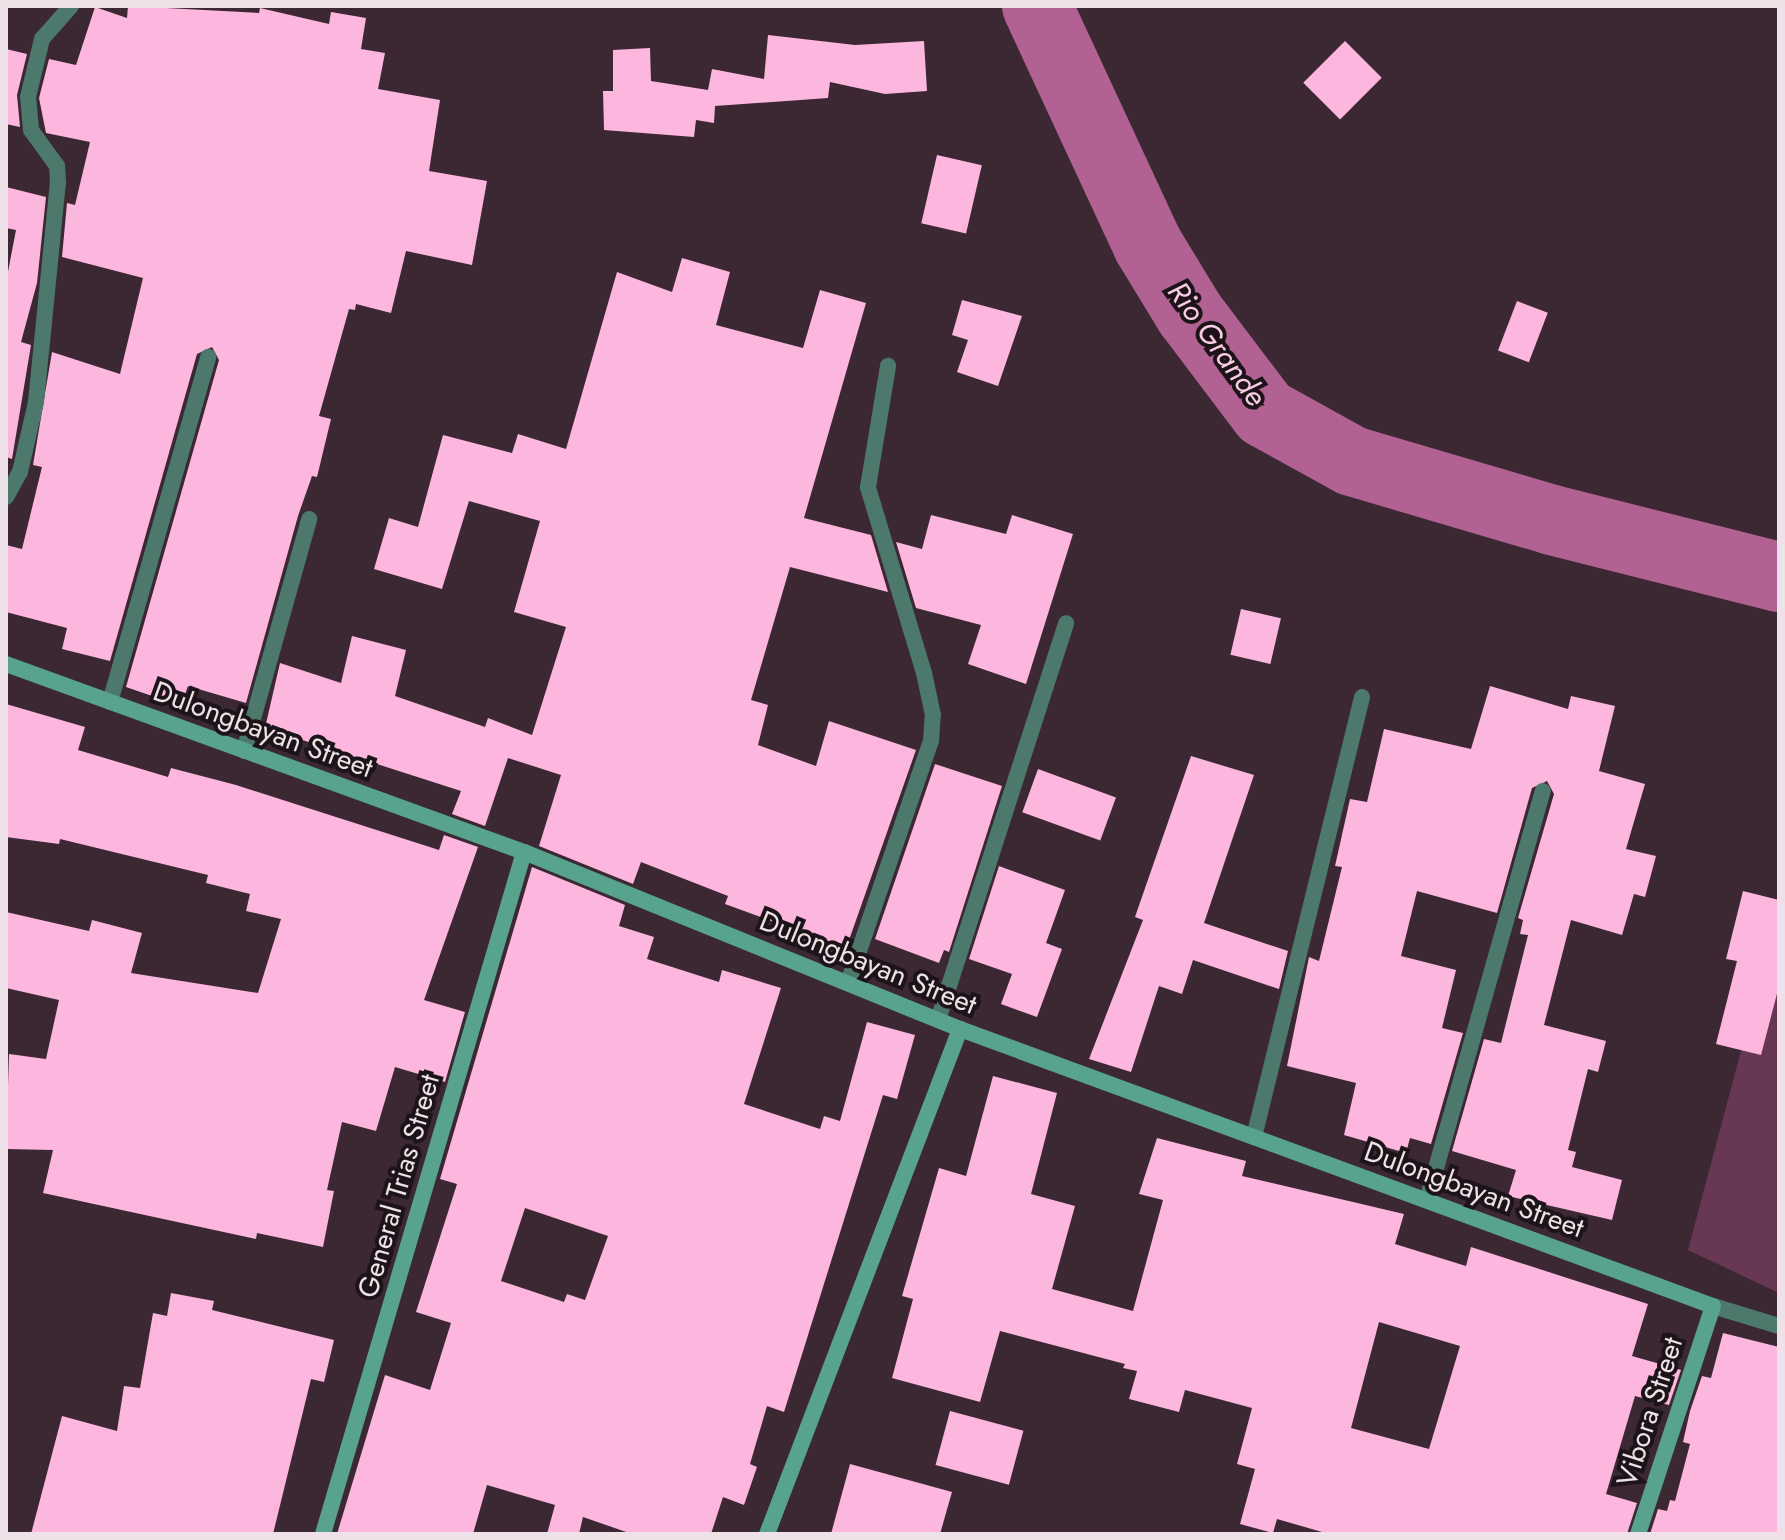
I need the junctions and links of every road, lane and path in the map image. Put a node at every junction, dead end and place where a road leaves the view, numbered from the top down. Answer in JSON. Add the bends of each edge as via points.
{"nodes":[{"id":1,"x":71,"y":6,"type":"edge"},
{"id":2,"x":208,"y":357,"type":"dead end"},
{"id":3,"x":888,"y":366,"type":"dead end"},
{"id":4,"x":6,"y":497,"type":"edge"},
{"id":5,"x":309,"y":519,"type":"dead end"},
{"id":6,"x":1066,"y":623,"type":"dead end"},
{"id":7,"x":6,"y":664,"type":"edge"},
{"id":8,"x":1362,"y":697,"type":"dead end"},
{"id":9,"x":110,"y":702,"type":"junction"},
{"id":10,"x":244,"y":751,"type":"junction"},
{"id":11,"x":1543,"y":791,"type":"dead end"},
{"id":12,"x":524,"y":852,"type":"junction"},
{"id":13,"x":848,"y":983,"type":"junction"},
{"id":14,"x":938,"y":1020,"type":"junction"},
{"id":15,"x":960,"y":1029,"type":"junction"},
{"id":16,"x":1254,"y":1137,"type":"junction"},
{"id":17,"x":1427,"y":1200,"type":"junction"},
{"id":18,"x":1713,"y":1306,"type":"junction"},
{"id":19,"x":1779,"y":1326,"type":"edge"},
{"id":20,"x":323,"y":1534,"type":"edge"},
{"id":21,"x":767,"y":1534,"type":"edge"},
{"id":22,"x":1638,"y":1534,"type":"edge"}],
"edges":[{"from":1,"to":4,"type":"street","via":[[42,39],[28,97],[31,130],[57,166],[58,183],[36,402],[20,472]]},
{"from":2,"to":9,"type":"street"},
{"from":3,"to":13,"type":"street","via":[[868,487],[933,715],[931,741]]},
{"from":5,"to":10,"type":"street"},
{"from":6,"to":14,"type":"street"},
{"from":7,"to":9,"type":"street","name":"Dulongbayan Street"},
{"from":8,"to":16,"type":"street"},
{"from":9,"to":10,"type":"street","name":"Dulongbayan Street"},
{"from":10,"to":12,"type":"street","name":"Dulongbayan Street"},
{"from":11,"to":17,"type":"street"},
{"from":12,"to":13,"type":"street","name":"Dulongbayan Street"},
{"from":12,"to":20,"type":"street","name":"General Trias Street"},
{"from":13,"to":14,"type":"street","name":"Dulongbayan Street"},
{"from":14,"to":15,"type":"street","name":"Dulongbayan Street"},
{"from":15,"to":16,"type":"street","name":"Dulongbayan Street"},
{"from":15,"to":21,"type":"street"},
{"from":16,"to":17,"type":"street","name":"Dulongbayan Street"},
{"from":17,"to":18,"type":"street","name":"Dulongbayan Street"},
{"from":18,"to":19,"type":"street"},
{"from":18,"to":22,"type":"street","name":"Vibora Street"}]}
